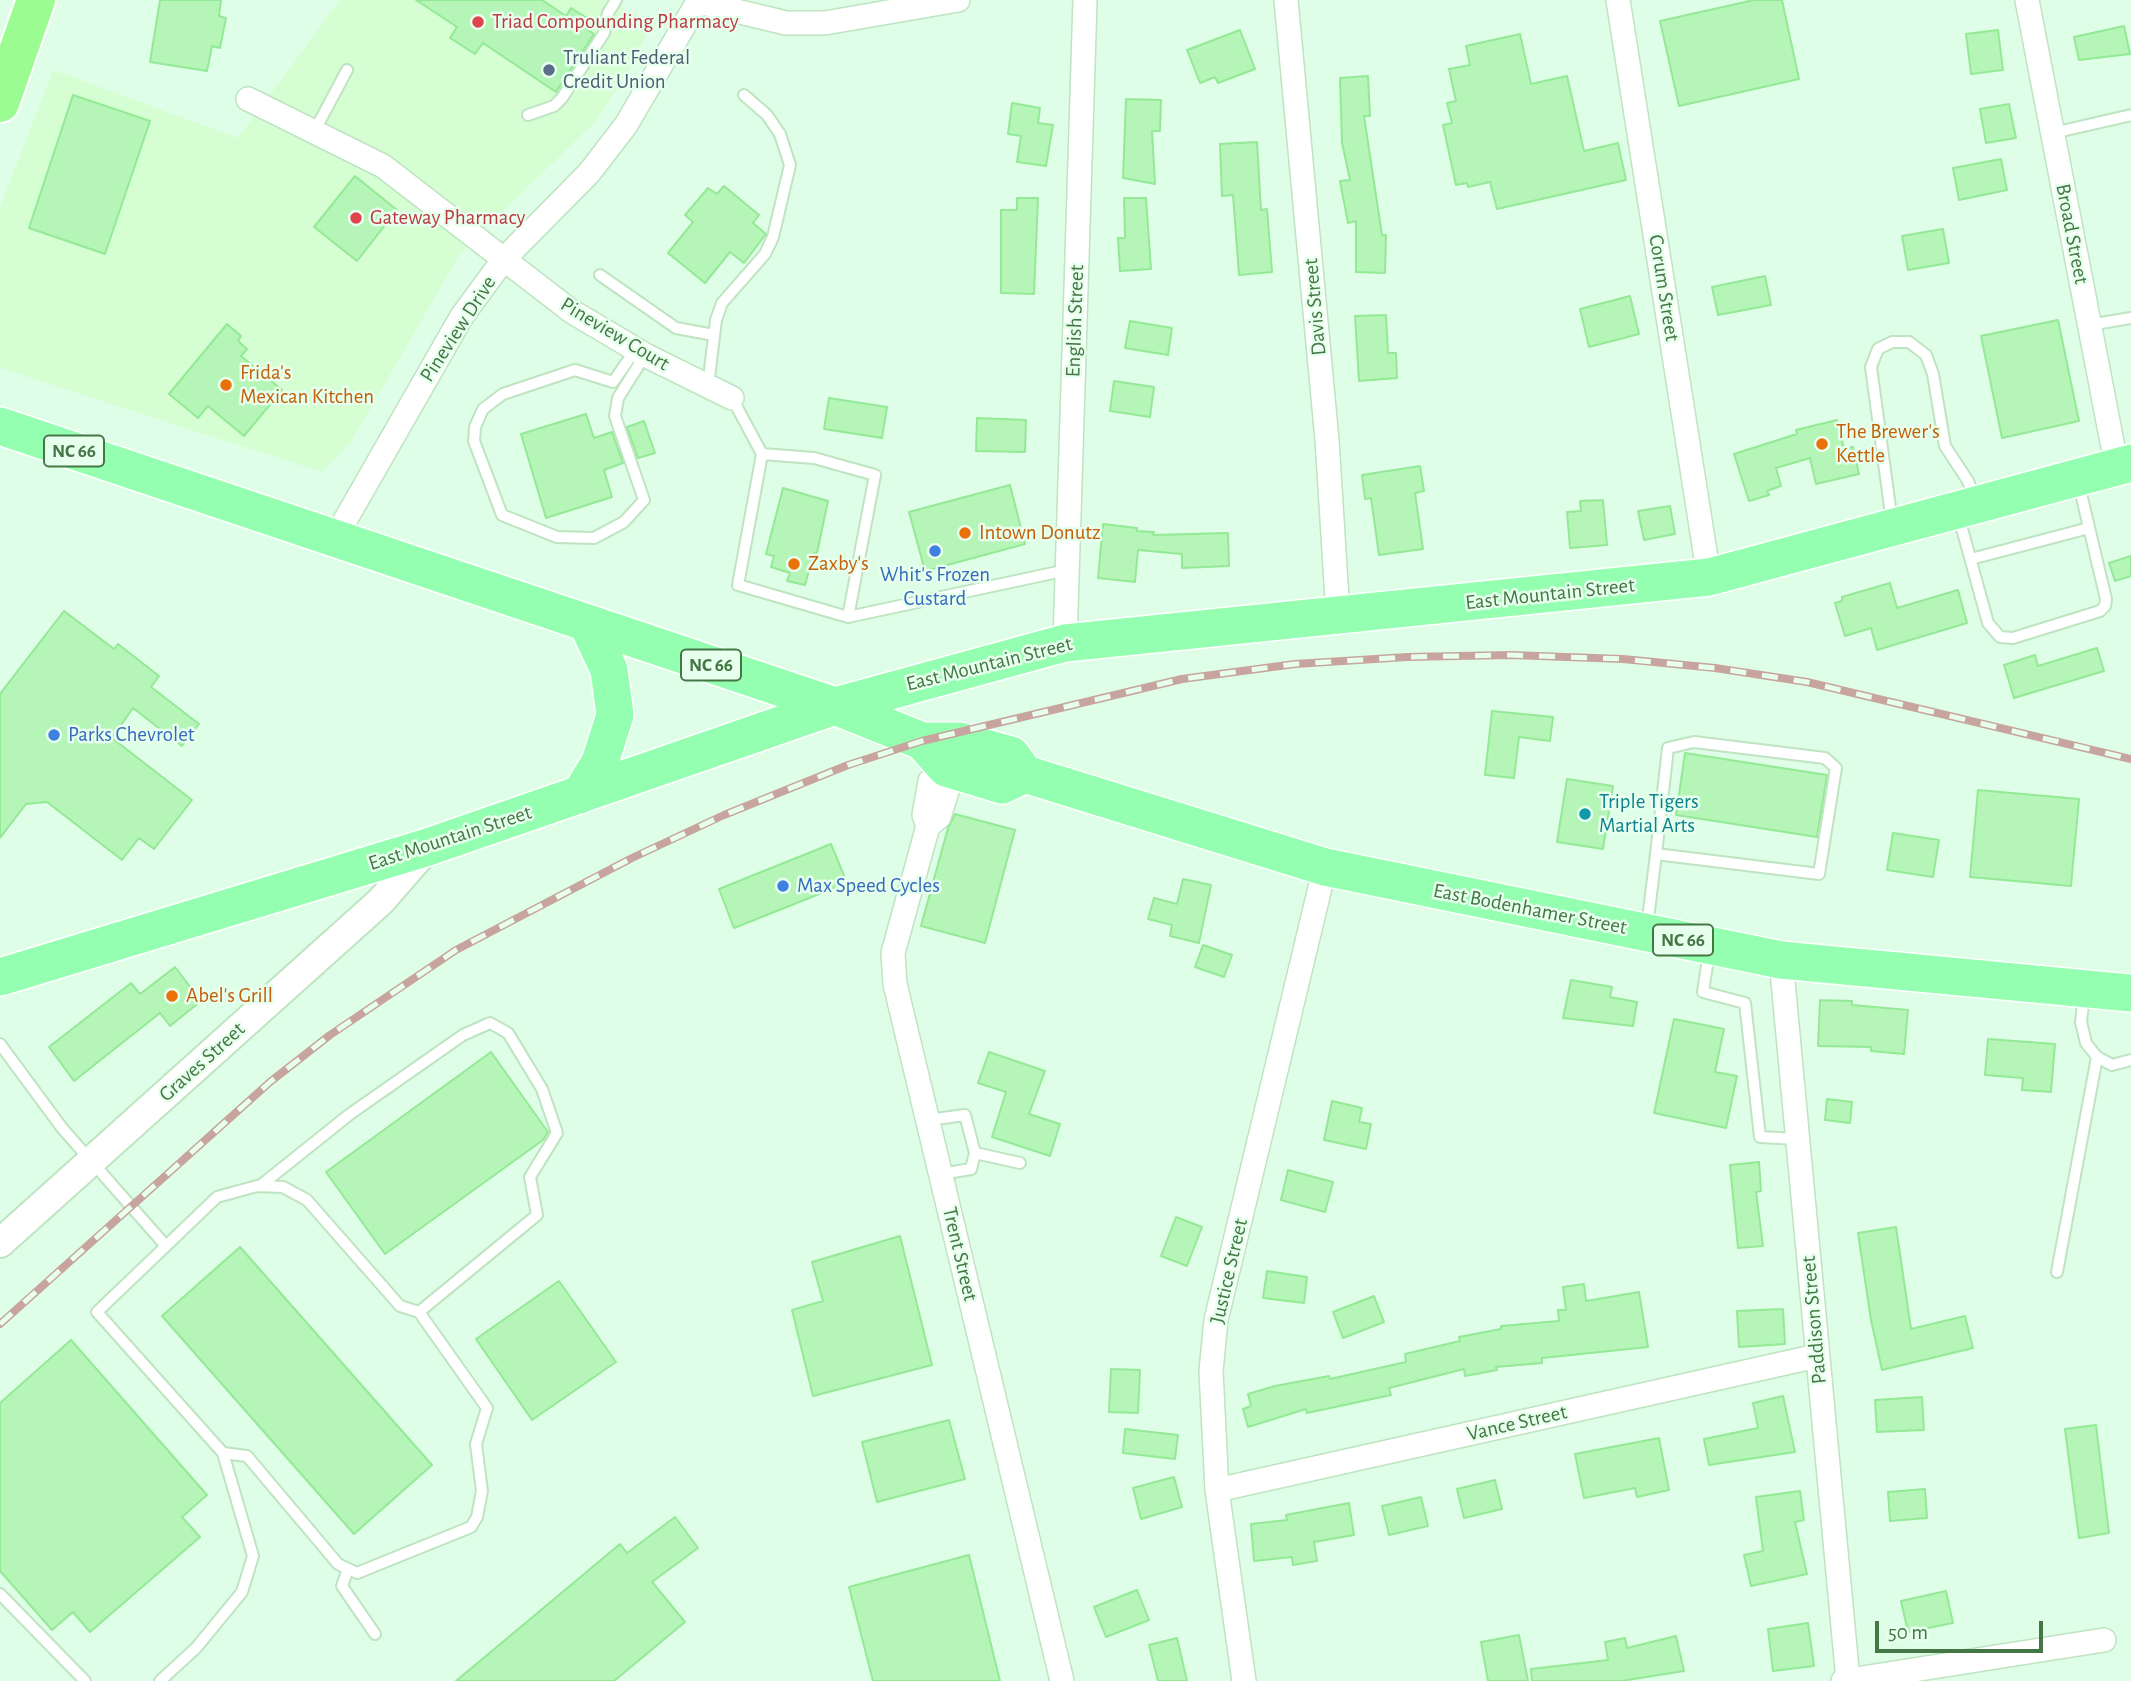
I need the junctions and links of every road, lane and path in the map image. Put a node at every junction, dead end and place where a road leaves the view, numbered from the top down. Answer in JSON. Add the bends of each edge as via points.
{"nodes":[{"id":1,"x":36,"y":0,"type":"edge"},
{"id":2,"x":616,"y":0,"type":"edge"},
{"id":3,"x":958,"y":0,"type":"edge"},
{"id":4,"x":1085,"y":0,"type":"edge"},
{"id":5,"x":1286,"y":0,"type":"edge"},
{"id":6,"x":1618,"y":0,"type":"edge"},
{"id":7,"x":2027,"y":0,"type":"edge"},
{"id":8,"x":699,"y":1,"type":"edge"},
{"id":9,"x":347,"y":70,"type":"dead end"},
{"id":10,"x":744,"y":95,"type":"dead end"},
{"id":11,"x":247,"y":99,"type":"dead end"},
{"id":12,"x":0,"y":103,"type":"edge"},
{"id":13,"x":528,"y":115,"type":"dead end"},
{"id":14,"x":2131,"y":115,"type":"edge"},
{"id":15,"x":314,"y":132,"type":"junction"},
{"id":16,"x":2053,"y":133,"type":"junction"},
{"id":17,"x":505,"y":259,"type":"junction"},
{"id":18,"x":600,"y":275,"type":"dead end"},
{"id":19,"x":2131,"y":318,"type":"edge"},
{"id":20,"x":2089,"y":325,"type":"junction"},
{"id":21,"x":714,"y":335,"type":"junction"},
{"id":22,"x":640,"y":352,"type":"junction"},
{"id":23,"x":708,"y":386,"type":"junction"},
{"id":24,"x":732,"y":398,"type":"joint"},
{"id":25,"x":0,"y":426,"type":"edge"},
{"id":26,"x":762,"y":454,"type":"junction"},
{"id":27,"x":2124,"y":466,"type":"edge"},
{"id":28,"x":2077,"y":479,"type":"junction"},
{"id":29,"x":1967,"y":508,"type":"junction"},
{"id":30,"x":1893,"y":528,"type":"junction"},
{"id":31,"x":2089,"y":528,"type":"junction"},
{"id":32,"x":335,"y":538,"type":"junction"},
{"id":33,"x":1970,"y":559,"type":"junction"},
{"id":34,"x":1067,"y":570,"type":"junction"},
{"id":35,"x":1709,"y":577,"type":"junction"},
{"id":36,"x":1338,"y":615,"type":"junction"},
{"id":37,"x":848,"y":617,"type":"junction"},
{"id":38,"x":587,"y":623,"type":"junction"},
{"id":39,"x":1065,"y":643,"type":"junction"},
{"id":40,"x":835,"y":706,"type":"junction"},
{"id":41,"x":922,"y":741,"type":"junction"},
{"id":42,"x":946,"y":768,"type":"junction"},
{"id":43,"x":1025,"y":774,"type":"junction"},
{"id":44,"x":580,"y":795,"type":"junction"},
{"id":45,"x":428,"y":847,"type":"junction"},
{"id":46,"x":1656,"y":854,"type":"junction"},
{"id":47,"x":1325,"y":867,"type":"junction"},
{"id":48,"x":1647,"y":933,"type":"junction"},
{"id":49,"x":1710,"y":946,"type":"junction"},
{"id":50,"x":1781,"y":960,"type":"junction"},
{"id":51,"x":0,"y":977,"type":"edge"},
{"id":52,"x":2084,"y":989,"type":"junction"},
{"id":53,"x":2131,"y":993,"type":"edge"},
{"id":54,"x":0,"y":1044,"type":"edge"},
{"id":55,"x":2097,"y":1057,"type":"junction"},
{"id":56,"x":2131,"y":1060,"type":"edge"},
{"id":57,"x":928,"y":1120,"type":"junction"},
{"id":58,"x":1797,"y":1139,"type":"junction"},
{"id":59,"x":975,"y":1153,"type":"junction"},
{"id":60,"x":91,"y":1161,"type":"junction"},
{"id":61,"x":1020,"y":1163,"type":"dead end"},
{"id":62,"x":941,"y":1174,"type":"junction"},
{"id":63,"x":260,"y":1186,"type":"junction"},
{"id":64,"x":0,"y":1243,"type":"edge"},
{"id":65,"x":166,"y":1246,"type":"junction"},
{"id":66,"x":2057,"y":1272,"type":"dead end"},
{"id":67,"x":419,"y":1312,"type":"junction"},
{"id":68,"x":1817,"y":1356,"type":"junction"},
{"id":69,"x":223,"y":1453,"type":"junction"},
{"id":70,"x":1217,"y":1490,"type":"junction"},
{"id":71,"x":348,"y":1569,"type":"junction"},
{"id":72,"x":0,"y":1594,"type":"edge"},
{"id":73,"x":374,"y":1634,"type":"dead end"},
{"id":74,"x":2104,"y":1640,"type":"dead end"},
{"id":75,"x":1846,"y":1680,"type":"edge"},
{"id":76,"x":85,"y":1681,"type":"edge"},
{"id":77,"x":160,"y":1681,"type":"edge"},
{"id":78,"x":1062,"y":1681,"type":"edge"},
{"id":79,"x":1244,"y":1681,"type":"edge"}],
"edges":[{"from":1,"to":12,"type":"highway"},
{"from":2,"to":13,"type":"lane","via":[[604,33],[562,98],[554,106]]},
{"from":3,"to":8,"type":"street","via":[[825,23],[786,23]]},
{"from":4,"to":34,"type":"street","name":"English Street"},
{"from":5,"to":36,"type":"street","name":"Davis Street","via":[[1327,440]]},
{"from":6,"to":35,"type":"street","name":"Corum Street"},
{"from":7,"to":16,"type":"street","name":"Broad Street"},
{"from":8,"to":17,"type":"street","name":"Pineview Drive","via":[[626,125],[589,173]]},
{"from":9,"to":15,"type":"lane"},
{"from":10,"to":21,"type":"lane","via":[[780,134],[790,165],[773,237],[765,254],[722,303]]},
{"from":11,"to":15,"type":"street","name":"Pineview Court"},
{"from":14,"to":16,"type":"lane"},
{"from":15,"to":17,"type":"street","name":"Pineview Court","via":[[383,166]]},
{"from":16,"to":20,"type":"street","name":"Broad Street"},
{"from":17,"to":22,"type":"street","name":"Pineview Court","via":[[571,311]]},
{"from":17,"to":32,"type":"street","name":"Pineview Drive","via":[[462,316]]},
{"from":18,"to":21,"type":"lane","via":[[676,328]]},
{"from":19,"to":20,"type":"lane"},
{"from":20,"to":27,"type":"street","name":"Broad Street"},
{"from":21,"to":23,"type":"lane"},
{"from":22,"to":22,"type":"lane","via":[[613,383],[575,370],[503,394],[483,409],[474,441],[502,515],[558,537],[594,538],[624,522],[644,500],[615,416],[618,398]]},
{"from":22,"to":23,"type":"street","name":"Pineview Court"},
{"from":23,"to":24,"type":"street","name":"Pineview Court"},
{"from":24,"to":26,"type":"lane"},
{"from":25,"to":32,"type":"main road","number":"NC 66"},
{"from":26,"to":37,"type":"lane","via":[[738,585]]},
{"from":26,"to":37,"type":"lane","via":[[814,458],[875,475]]},
{"from":27,"to":28,"type":"main road","name":"East Mountain Street"},
{"from":28,"to":29,"type":"main road","name":"East Mountain Street"},
{"from":28,"to":31,"type":"lane"},
{"from":29,"to":30,"type":"main road","name":"East Mountain Street"},
{"from":29,"to":30,"type":"lane","via":[[1968,481],[1945,446],[1926,355],[1909,342],[1892,342],[1878,349],[1871,367]]},
{"from":29,"to":33,"type":"lane"},
{"from":30,"to":35,"type":"main road","name":"East Mountain Street"},
{"from":31,"to":33,"type":"lane"},
{"from":31,"to":33,"type":"lane","via":[[2105,606],[2013,638],[2000,637],[1988,624]]},
{"from":32,"to":38,"type":"main road","number":"NC 66"},
{"from":34,"to":37,"type":"lane"},
{"from":34,"to":39,"type":"street","name":"English Street"},
{"from":35,"to":36,"type":"main road","name":"East Mountain Street"},
{"from":36,"to":39,"type":"main road","name":"East Mountain Street"},
{"from":38,"to":40,"type":"main road","number":"NC 66"},
{"from":38,"to":44,"type":"main road","via":[[609,670],[615,715],[600,762]]},
{"from":39,"to":40,"type":"main road","name":"East Mountain Street"},
{"from":40,"to":41,"type":"main road","name":"East Bodenhamer Street","number":"NC 66"},
{"from":40,"to":44,"type":"main road","name":"East Mountain Street"},
{"from":41,"to":42,"type":"main road","name":"East Bodenhamer Street","number":"NC 66"},
{"from":41,"to":43,"type":"main road","name":"East Bodenhamer Street","number":"NC 66","via":[[960,741],[1011,755]]},
{"from":42,"to":43,"type":"main road","via":[[1002,785]]},
{"from":42,"to":57,"type":"street","name":"Trent Street","via":[[930,780],[924,815],[928,827],[893,953],[895,984]]},
{"from":43,"to":47,"type":"main road","name":"East Bodenhamer Street","number":"NC 66"},
{"from":44,"to":45,"type":"main road","name":"East Mountain Street"},
{"from":45,"to":51,"type":"main road","name":"East Mountain Street"},
{"from":45,"to":60,"type":"street","name":"Graves Street","via":[[381,901]]},
{"from":46,"to":46,"type":"lane","via":[[1668,748],[1694,742],[1720,745],[1825,758],[1836,768],[1819,874]]},
{"from":46,"to":48,"type":"lane"},
{"from":47,"to":48,"type":"main road","name":"East Bodenhamer Street","number":"NC 66"},
{"from":47,"to":70,"type":"street","name":"Justice Street","via":[[1216,1320],[1211,1414]]},
{"from":48,"to":49,"type":"main road","name":"East Bodenhamer Street","number":"NC 66"},
{"from":49,"to":50,"type":"main road","name":"East Bodenhamer Street","number":"NC 66"},
{"from":49,"to":58,"type":"lane","via":[[1703,992],[1745,1003],[1760,1137]]},
{"from":50,"to":52,"type":"main road","name":"East Bodenhamer Street","number":"NC 66"},
{"from":50,"to":58,"type":"street","name":"Paddison Street"},
{"from":52,"to":53,"type":"main road","name":"East Bodenhamer Street","number":"NC 66"},
{"from":52,"to":55,"type":"lane","via":[[2083,1035]]},
{"from":54,"to":60,"type":"lane"},
{"from":55,"to":56,"type":"lane","via":[[2112,1065]]},
{"from":55,"to":66,"type":"lane"},
{"from":57,"to":59,"type":"lane","via":[[965,1115]]},
{"from":57,"to":62,"type":"street","name":"Trent Street"},
{"from":58,"to":68,"type":"street","name":"Paddison Street"},
{"from":59,"to":61,"type":"lane"},
{"from":59,"to":62,"type":"lane","via":[[971,1169]]},
{"from":60,"to":64,"type":"street","name":"Graves Street"},
{"from":60,"to":65,"type":"lane"},
{"from":62,"to":78,"type":"street","name":"Trent Street"},
{"from":63,"to":65,"type":"lane","via":[[217,1197]]},
{"from":63,"to":67,"type":"lane","via":[[283,1187],[307,1200],[400,1306]]},
{"from":63,"to":67,"type":"lane","via":[[350,1114],[463,1035],[489,1023],[508,1033],[542,1089],[557,1133],[530,1177],[537,1215]]},
{"from":65,"to":69,"type":"lane","via":[[97,1312]]},
{"from":67,"to":71,"type":"lane","via":[[487,1408],[476,1444],[482,1491],[477,1517],[471,1527],[432,1544],[356,1573]]},
{"from":68,"to":70,"type":"street","name":"Vance Street"},
{"from":68,"to":75,"type":"street","name":"Paddison Street"},
{"from":69,"to":71,"type":"lane","via":[[247,1456],[338,1564]]},
{"from":69,"to":77,"type":"lane","via":[[253,1556],[242,1592]]},
{"from":70,"to":79,"type":"street","name":"Justice Street"},
{"from":71,"to":73,"type":"lane","via":[[342,1586]]},
{"from":72,"to":76,"type":"lane"},
{"from":74,"to":75,"type":"street"}]}
